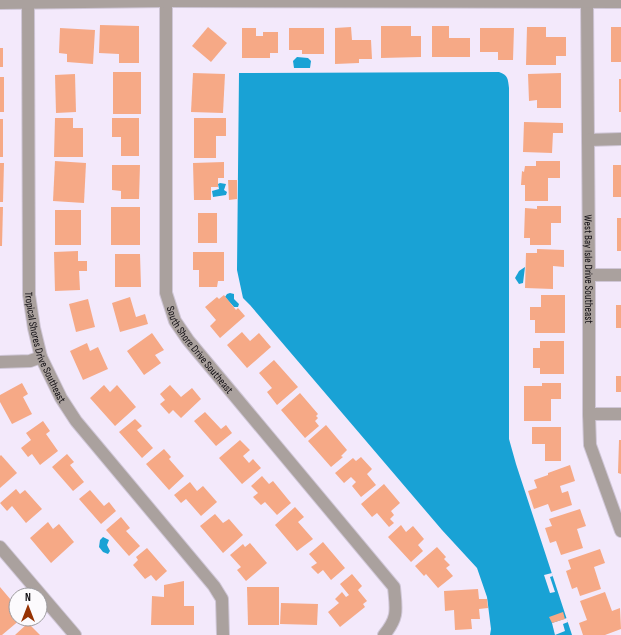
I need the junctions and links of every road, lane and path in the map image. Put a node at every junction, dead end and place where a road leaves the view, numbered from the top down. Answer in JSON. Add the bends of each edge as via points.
{"nodes":[{"id":1,"x":166,"y":1,"type":"junction"},
{"id":2,"x":0,"y":2,"type":"edge"},
{"id":3,"x":28,"y":2,"type":"junction"},
{"id":4,"x":587,"y":2,"type":"junction"},
{"id":5,"x":621,"y":2,"type":"edge"},
{"id":6,"x":621,"y":139,"type":"edge"},
{"id":7,"x":588,"y":140,"type":"junction"},
{"id":8,"x":589,"y":275,"type":"junction"},
{"id":9,"x":621,"y":275,"type":"edge"},
{"id":10,"x":41,"y":357,"type":"junction"},
{"id":11,"x":0,"y":362,"type":"edge"},
{"id":12,"x":589,"y":414,"type":"junction"},
{"id":13,"x":621,"y":414,"type":"edge"},
{"id":14,"x":621,"y":531,"type":"edge"},
{"id":15,"x":0,"y":547,"type":"edge"},
{"id":16,"x":75,"y":635,"type":"edge"},
{"id":17,"x":223,"y":635,"type":"edge"},
{"id":18,"x":384,"y":635,"type":"edge"}],
"edges":[{"from":1,"to":3,"type":"street"},
{"from":1,"to":4,"type":"street"},
{"from":1,"to":18,"type":"street","name":"South Shore Drive Southeast","via":[[166,293],[175,321],[188,340],[394,587],[396,609],[392,625]]},
{"from":2,"to":3,"type":"street"},
{"from":3,"to":10,"type":"street","name":"Tropical Shores Drive Southeast","via":[[29,295]]},
{"from":4,"to":5,"type":"street"},
{"from":4,"to":7,"type":"street","name":"West Bay Isle Drive Southeast"},
{"from":6,"to":7,"type":"street"},
{"from":7,"to":8,"type":"street","name":"West Bay Isle Drive Southeast"},
{"from":8,"to":9,"type":"street"},
{"from":8,"to":12,"type":"street","name":"West Bay Isle Drive Southeast"},
{"from":10,"to":11,"type":"street","via":[[30,361]]},
{"from":10,"to":17,"type":"street","name":"Tropical Shores Drive Southeast","via":[[61,398],[76,421],[214,586],[222,599]]},
{"from":12,"to":13,"type":"street"},
{"from":12,"to":14,"type":"street","name":"West Bay Isle Drive Southeast","via":[[590,445]]},
{"from":15,"to":16,"type":"street"}]}
